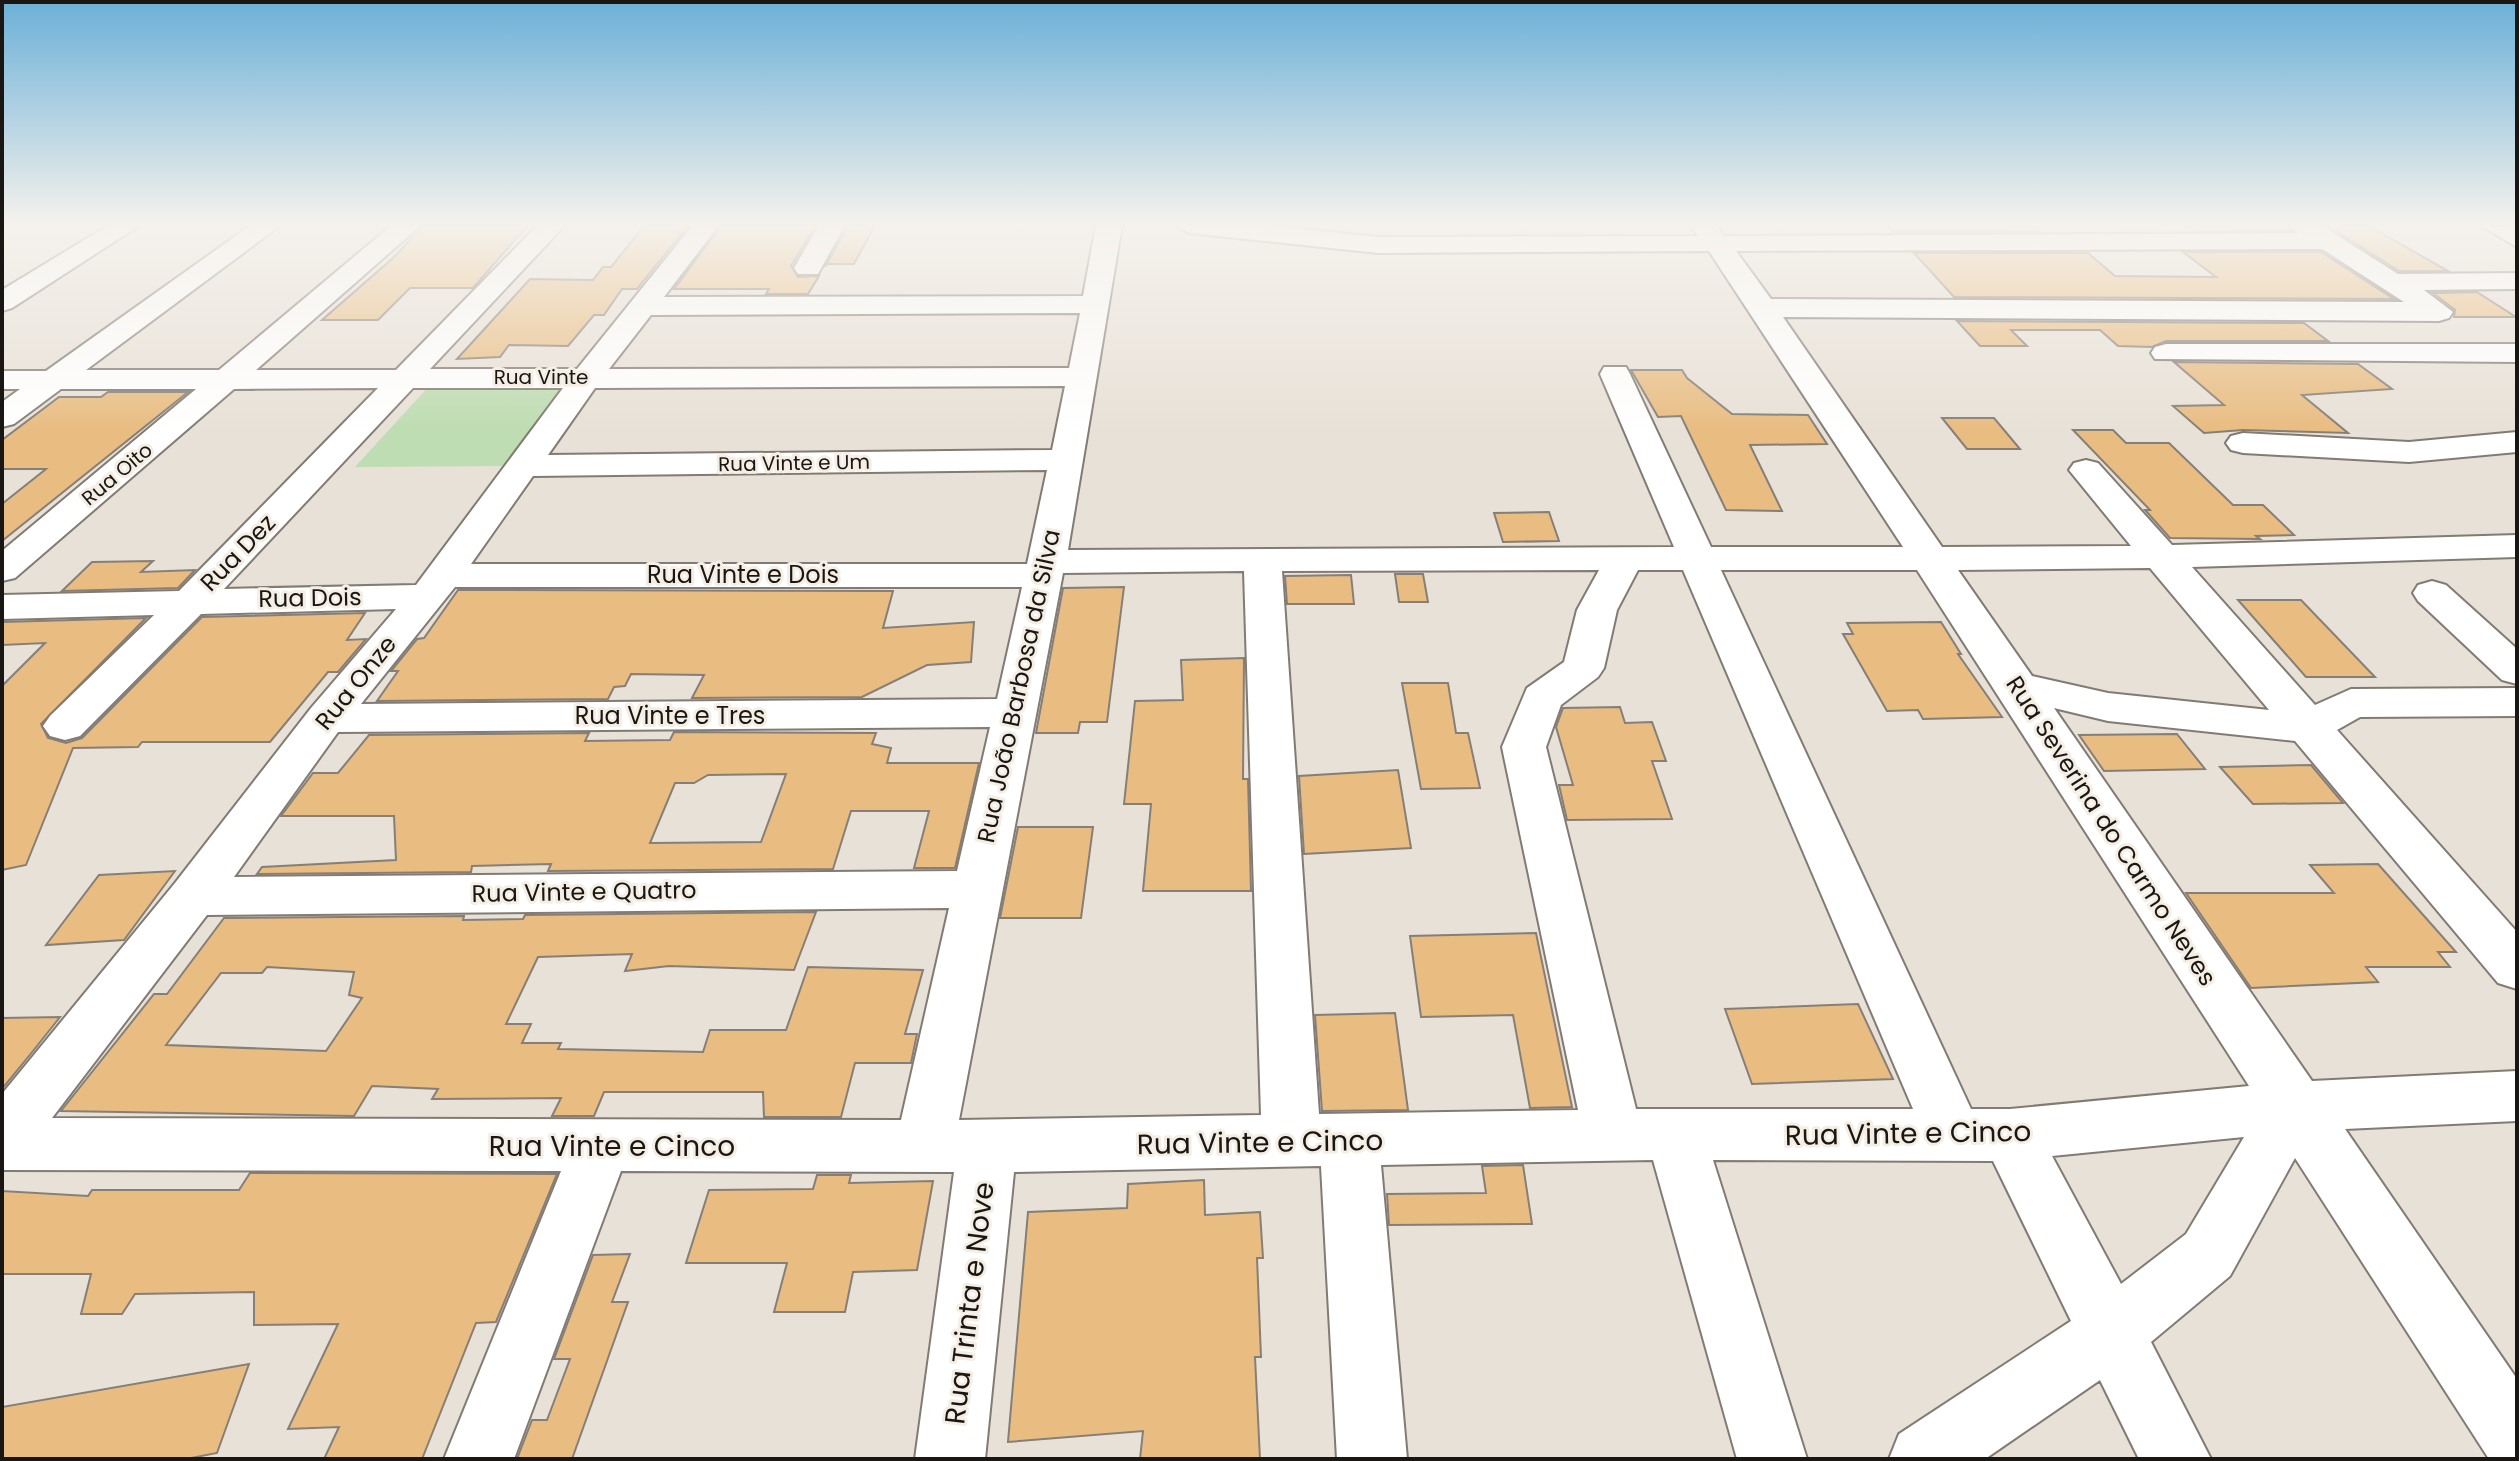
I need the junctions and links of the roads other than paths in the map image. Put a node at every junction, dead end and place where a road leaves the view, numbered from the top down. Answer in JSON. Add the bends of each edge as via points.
{"nodes":[{"id":1,"x":173,"y":293,"type":"edge"},
{"id":2,"x":330,"y":293,"type":"edge"},
{"id":3,"x":487,"y":293,"type":"edge"},
{"id":4,"x":653,"y":293,"type":"edge"},
{"id":5,"x":1099,"y":293,"type":"edge"},
{"id":6,"x":1752,"y":293,"type":"edge"},
{"id":7,"x":2387,"y":293,"type":"edge"},
{"id":8,"x":2414,"y":293,"type":"edge"},
{"id":9,"x":2390,"y":296,"type":"junction"},
{"id":10,"x":1097,"y":304,"type":"junction"},
{"id":11,"x":643,"y":306,"type":"junction"},
{"id":12,"x":1763,"y":308,"type":"junction"},
{"id":13,"x":2166,"y":353,"type":"dead end"},
{"id":14,"x":2354,"y":354,"type":"junction"},
{"id":15,"x":2513,"y":356,"type":"edge"},
{"id":16,"x":1615,"y":374,"type":"dead end"},
{"id":17,"x":408,"y":377,"type":"junction"},
{"id":18,"x":587,"y":377,"type":"junction"},
{"id":19,"x":1080,"y":377,"type":"junction"},
{"id":20,"x":233,"y":378,"type":"junction"},
{"id":21,"x":53,"y":379,"type":"junction"},
{"id":22,"x":2,"y":380,"type":"edge"},
{"id":23,"x":2,"y":417,"type":"edge"},
{"id":24,"x":2517,"y":442,"type":"edge"},
{"id":25,"x":2243,"y":443,"type":"dead end"},
{"id":26,"x":1067,"y":460,"type":"junction"},
{"id":27,"x":521,"y":466,"type":"junction"},
{"id":28,"x":2086,"y":470,"type":"dead end"},
{"id":29,"x":2517,"y":546,"type":"edge"},
{"id":30,"x":1697,"y":557,"type":"junction"},
{"id":31,"x":2159,"y":557,"type":"junction"},
{"id":32,"x":1262,"y":558,"type":"junction"},
{"id":33,"x":1625,"y":558,"type":"junction"},
{"id":34,"x":1930,"y":558,"type":"junction"},
{"id":35,"x":1043,"y":568,"type":"junction"},
{"id":36,"x":2,"y":570,"type":"edge"},
{"id":37,"x":435,"y":586,"type":"junction"},
{"id":38,"x":2432,"y":593,"type":"dead end"},
{"id":39,"x":191,"y":601,"type":"junction"},
{"id":40,"x":2,"y":607,"type":"edge"},
{"id":41,"x":2517,"y":671,"type":"edge"},
{"id":42,"x":2015,"y":686,"type":"junction"},
{"id":43,"x":2517,"y":702,"type":"edge"},
{"id":44,"x":1013,"y":713,"type":"junction"},
{"id":45,"x":326,"y":718,"type":"junction"},
{"id":46,"x":65,"y":726,"type":"dead end"},
{"id":47,"x":2308,"y":728,"type":"junction"},
{"id":48,"x":975,"y":889,"type":"junction"},
{"id":49,"x":193,"y":896,"type":"junction"},
{"id":50,"x":2517,"y":968,"type":"edge"},
{"id":51,"x":2517,"y":1096,"type":"edge"},
{"id":52,"x":2293,"y":1107,"type":"junction"},
{"id":53,"x":1675,"y":1134,"type":"junction"},
{"id":54,"x":1613,"y":1135,"type":"junction"},
{"id":55,"x":1982,"y":1135,"type":"junction"},
{"id":56,"x":2,"y":1138,"type":"edge"},
{"id":57,"x":1320,"y":1141,"type":"junction"},
{"id":58,"x":2,"y":1144,"type":"edge"},
{"id":59,"x":601,"y":1146,"type":"junction"},
{"id":60,"x":925,"y":1146,"type":"junction"},
{"id":61,"x":987,"y":1146,"type":"junction"},
{"id":62,"x":2111,"y":1333,"type":"junction"},
{"id":63,"x":2517,"y":1439,"type":"edge"},
{"id":64,"x":479,"y":1459,"type":"edge"},
{"id":65,"x":950,"y":1459,"type":"edge"},
{"id":66,"x":1372,"y":1459,"type":"edge"},
{"id":67,"x":1772,"y":1459,"type":"edge"},
{"id":68,"x":1924,"y":1459,"type":"edge"},
{"id":69,"x":2176,"y":1459,"type":"edge"}],
"edges":[{"from":1,"to":21,"type":"street"},
{"from":2,"to":20,"type":"street","name":"Rua Oito"},
{"from":3,"to":17,"type":"street","name":"Rua Dez"},
{"from":4,"to":11,"type":"street","name":"Rua Onze"},
{"from":5,"to":10,"type":"street","name":"Rua João Barbosa da Silva"},
{"from":6,"to":12,"type":"street","name":"Rua Severina do Carmo Neves"},
{"from":7,"to":9,"type":"street"},
{"from":8,"to":9,"type":"street"},
{"from":9,"to":12,"type":"street"},
{"from":9,"to":14,"type":"street"},
{"from":9,"to":15,"type":"street","via":[[2437,311]]},
{"from":10,"to":11,"type":"street"},
{"from":10,"to":19,"type":"street","name":"Rua João Barbosa da Silva"},
{"from":11,"to":18,"type":"street","name":"Rua Onze"},
{"from":12,"to":34,"type":"street","name":"Rua Severina do Carmo Neves"},
{"from":13,"to":14,"type":"street"},
{"from":14,"to":15,"type":"street"},
{"from":16,"to":30,"type":"street"},
{"from":17,"to":18,"type":"street","name":"Rua Vinte"},
{"from":17,"to":20,"type":"street","name":"Rua Vinte"},
{"from":17,"to":39,"type":"street","name":"Rua Dez"},
{"from":18,"to":19,"type":"street","name":"Rua Vinte"},
{"from":18,"to":27,"type":"street","name":"Rua Onze"},
{"from":19,"to":26,"type":"street","name":"Rua João Barbosa da Silva"},
{"from":20,"to":21,"type":"street","name":"Rua Vinte"},
{"from":20,"to":36,"type":"street","name":"Rua Oito"},
{"from":21,"to":22,"type":"street","name":"Rua Vinte"},
{"from":21,"to":23,"type":"street"},
{"from":24,"to":25,"type":"street","via":[[2409,452]]},
{"from":26,"to":27,"type":"street","name":"Rua Vinte e Um"},
{"from":26,"to":35,"type":"street","name":"Rua João Barbosa da Silva"},
{"from":27,"to":37,"type":"street","name":"Rua Onze"},
{"from":28,"to":31,"type":"street"},
{"from":29,"to":31,"type":"street","name":"Rua Vinte e Dois"},
{"from":30,"to":33,"type":"street","name":"Rua Vinte e Dois"},
{"from":30,"to":34,"type":"street","name":"Rua Vinte e Dois"},
{"from":30,"to":55,"type":"street"},
{"from":31,"to":34,"type":"street","name":"Rua Vinte e Dois"},
{"from":31,"to":47,"type":"street"},
{"from":32,"to":33,"type":"street","name":"Rua Vinte e Dois"},
{"from":32,"to":35,"type":"street","name":"Rua Vinte e Dois"},
{"from":32,"to":57,"type":"street"},
{"from":33,"to":54,"type":"street","via":[[1597,610],[1583,668],[1542,698],[1524,747]]},
{"from":34,"to":42,"type":"street","name":"Rua Severina do Carmo Neves"},
{"from":35,"to":37,"type":"street","name":"Rua Vinte e Dois"},
{"from":35,"to":44,"type":"street","name":"Rua João Barbosa da Silva"},
{"from":37,"to":39,"type":"street","name":"Rua Dois"},
{"from":37,"to":45,"type":"street","name":"Rua Onze"},
{"from":38,"to":41,"type":"street"},
{"from":39,"to":40,"type":"street","name":"Rua Dois"},
{"from":39,"to":46,"type":"street","name":"Rua Dez"},
{"from":42,"to":47,"type":"street","via":[[2108,707]]},
{"from":42,"to":52,"type":"street","name":"Rua Severina do Carmo Neves"},
{"from":43,"to":47,"type":"street","via":[[2351,703]]},
{"from":44,"to":45,"type":"street","name":"Rua Vinte e Tres"},
{"from":44,"to":48,"type":"street","name":"Rua João Barbosa da Silva"},
{"from":45,"to":49,"type":"street","name":"Rua Onze"},
{"from":47,"to":50,"type":"street"},
{"from":48,"to":49,"type":"street","name":"Rua Vinte e Quatro"},
{"from":48,"to":60,"type":"street","name":"Rua João Barbosa da Silva"},
{"from":49,"to":56,"type":"street","name":"Rua Onze"},
{"from":51,"to":52,"type":"street","name":"Rua Vinte e Cinco"},
{"from":52,"to":55,"type":"street","name":"Rua Vinte e Cinco"},
{"from":52,"to":62,"type":"street","via":[[2208,1255]]},
{"from":52,"to":63,"type":"street","name":"Rua Severina do Carmo Neves"},
{"from":53,"to":54,"type":"street","name":"Rua Vinte e Cinco"},
{"from":53,"to":55,"type":"street","name":"Rua Vinte e Cinco"},
{"from":53,"to":67,"type":"street"},
{"from":54,"to":57,"type":"street","name":"Rua Vinte e Cinco"},
{"from":55,"to":62,"type":"street"},
{"from":57,"to":61,"type":"street","name":"Rua Vinte e Cinco"},
{"from":57,"to":66,"type":"street"},
{"from":58,"to":59,"type":"street","name":"Rua Vinte e Cinco"},
{"from":59,"to":60,"type":"street","name":"Rua Vinte e Cinco"},
{"from":59,"to":64,"type":"street"},
{"from":60,"to":61,"type":"street","name":"Rua Vinte e Cinco"},
{"from":61,"to":65,"type":"street","name":"Rua Trinta e Nove"},
{"from":62,"to":68,"type":"street"},
{"from":62,"to":69,"type":"street"}]}
